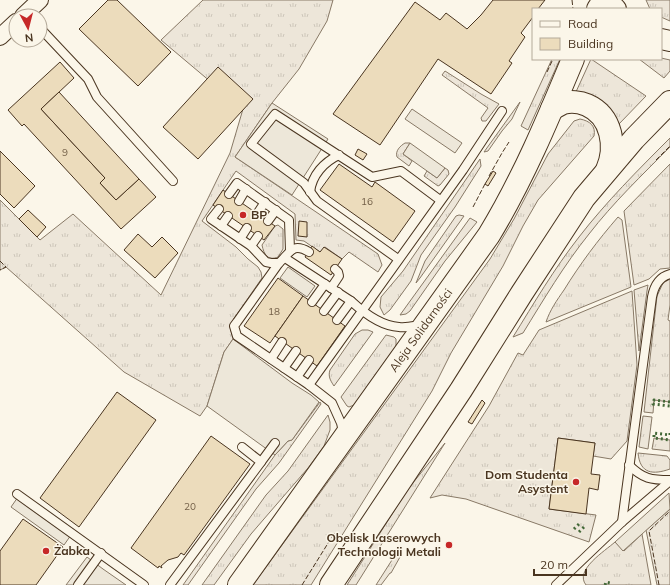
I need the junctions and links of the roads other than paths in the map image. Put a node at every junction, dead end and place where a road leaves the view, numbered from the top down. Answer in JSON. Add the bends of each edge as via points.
{"nodes":[{"id":1,"x":40,"y":0,"type":"edge"},
{"id":2,"x":607,"y":0,"type":"edge"},
{"id":3,"x":32,"y":8,"type":"edge"},
{"id":4,"x":615,"y":8,"type":"edge"},
{"id":5,"x":8,"y":31,"type":"edge"},
{"id":6,"x":48,"y":37,"type":"edge"},
{"id":7,"x":0,"y":38,"type":"edge"},
{"id":8,"x":573,"y":60,"type":"edge"},
{"id":9,"x":670,"y":102,"type":"edge"},
{"id":10,"x":552,"y":109,"type":"junction"},
{"id":11,"x":502,"y":111,"type":"dead end"},
{"id":12,"x":338,"y":154,"type":"junction"},
{"id":13,"x":604,"y":175,"type":"junction"},
{"id":14,"x":173,"y":181,"type":"dead end"},
{"id":15,"x":246,"y":189,"type":"junction"},
{"id":16,"x":310,"y":192,"type":"junction"},
{"id":17,"x":229,"y":194,"type":"dead end"},
{"id":18,"x":440,"y":200,"type":"junction"},
{"id":19,"x":239,"y":201,"type":"dead end"},
{"id":20,"x":265,"y":202,"type":"junction"},
{"id":21,"x":219,"y":209,"type":"dead end"},
{"id":22,"x":276,"y":210,"type":"junction"},
{"id":23,"x":257,"y":214,"type":"dead end"},
{"id":24,"x":228,"y":216,"type":"dead end"},
{"id":25,"x":268,"y":221,"type":"dead end"},
{"id":26,"x":221,"y":226,"type":"junction"},
{"id":27,"x":247,"y":228,"type":"dead end"},
{"id":28,"x":258,"y":236,"type":"dead end"},
{"id":29,"x":240,"y":239,"type":"junction"},
{"id":30,"x":250,"y":246,"type":"junction"},
{"id":31,"x":309,"y":252,"type":"dead end"},
{"id":32,"x":285,"y":257,"type":"junction"},
{"id":33,"x":398,"y":259,"type":"junction"},
{"id":34,"x":335,"y":269,"type":"dead end"},
{"id":35,"x":670,"y":274,"type":"edge"},
{"id":36,"x":331,"y":288,"type":"junction"},
{"id":37,"x":351,"y":301,"type":"junction"},
{"id":38,"x":312,"y":302,"type":"dead end"},
{"id":39,"x":324,"y":311,"type":"dead end"},
{"id":40,"x":362,"y":311,"type":"junction"},
{"id":41,"x":337,"y":320,"type":"dead end"},
{"id":42,"x":426,"y":324,"type":"junction"},
{"id":43,"x":282,"y":342,"type":"dead end"},
{"id":44,"x":296,"y":351,"type":"dead end"},
{"id":45,"x":271,"y":359,"type":"junction"},
{"id":46,"x":308,"y":360,"type":"dead end"},
{"id":47,"x":284,"y":368,"type":"junction"},
{"id":48,"x":297,"y":377,"type":"junction"},
{"id":49,"x":309,"y":385,"type":"junction"},
{"id":50,"x":344,"y":439,"type":"junction"},
{"id":51,"x":275,"y":443,"type":"dead end"},
{"id":52,"x":242,"y":447,"type":"dead end"},
{"id":53,"x":261,"y":462,"type":"junction"},
{"id":54,"x":629,"y":465,"type":"junction"},
{"id":55,"x":670,"y":480,"type":"edge"},
{"id":56,"x":17,"y":494,"type":"dead end"},
{"id":57,"x":622,"y":522,"type":"junction"},
{"id":58,"x":101,"y":554,"type":"junction"},
{"id":59,"x":561,"y":584,"type":"edge"},
{"id":60,"x":78,"y":585,"type":"edge"},
{"id":61,"x":144,"y":585,"type":"edge"},
{"id":62,"x":170,"y":585,"type":"edge"},
{"id":63,"x":239,"y":585,"type":"edge"},
{"id":64,"x":330,"y":585,"type":"edge"}],
"edges":[{"from":1,"to":3,"type":"street"},
{"from":2,"to":4,"type":"street"},
{"from":5,"to":7,"type":"street"},
{"from":6,"to":14,"type":"lane","via":[[88,80],[97,97]]},
{"from":8,"to":10,"type":"main road","name":"Aleja Solidarności"},
{"from":9,"to":13,"type":"main road"},
{"from":10,"to":13,"type":"main road","via":[[563,103],[583,103],[594,108],[603,117],[612,142],[610,162]]},
{"from":10,"to":42,"type":"main road","name":"Aleja Solidarności","via":[[503,212]]},
{"from":11,"to":18,"type":"lane"},
{"from":12,"to":16,"type":"lane","via":[[331,158],[313,179]]},
{"from":12,"to":16,"type":"lane","via":[[275,114],[251,144],[304,183]]},
{"from":12,"to":18,"type":"lane","via":[[372,176],[398,171],[405,173]]},
{"from":13,"to":64,"type":"main road","via":[[584,198],[462,390]]},
{"from":15,"to":17,"type":"lane","via":[[237,183]]},
{"from":15,"to":19,"type":"lane"},
{"from":15,"to":20,"type":"lane"},
{"from":16,"to":33,"type":"lane","via":[[318,201]]},
{"from":18,"to":33,"type":"lane"},
{"from":20,"to":22,"type":"lane"},
{"from":20,"to":23,"type":"lane"},
{"from":21,"to":26,"type":"lane","via":[[212,220]]},
{"from":22,"to":25,"type":"lane"},
{"from":22,"to":32,"type":"lane","via":[[288,220]]},
{"from":24,"to":26,"type":"lane"},
{"from":26,"to":29,"type":"lane"},
{"from":27,"to":29,"type":"lane"},
{"from":28,"to":30,"type":"lane"},
{"from":29,"to":30,"type":"lane"},
{"from":30,"to":32,"type":"lane","via":[[266,262],[271,263]]},
{"from":31,"to":32,"type":"lane","via":[[295,248]]},
{"from":32,"to":36,"type":"lane"},
{"from":32,"to":45,"type":"lane","via":[[234,326],[237,336]]},
{"from":33,"to":40,"type":"lane"},
{"from":34,"to":36,"type":"lane","via":[[339,276]]},
{"from":35,"to":54,"type":"lane","via":[[660,279],[653,291]]},
{"from":36,"to":37,"type":"lane"},
{"from":36,"to":38,"type":"lane"},
{"from":36,"to":39,"type":"lane"},
{"from":37,"to":40,"type":"lane"},
{"from":37,"to":41,"type":"lane"},
{"from":40,"to":42,"type":"lane","via":[[389,326],[399,328]]},
{"from":40,"to":49,"type":"lane"},
{"from":42,"to":50,"type":"main road","name":"Aleja Solidarności"},
{"from":43,"to":45,"type":"lane"},
{"from":44,"to":47,"type":"lane"},
{"from":45,"to":47,"type":"lane"},
{"from":46,"to":48,"type":"lane"},
{"from":47,"to":48,"type":"lane"},
{"from":48,"to":49,"type":"lane"},
{"from":49,"to":50,"type":"lane","via":[[332,403],[341,423]]},
{"from":50,"to":63,"type":"main road","name":"Aleja Solidarności"},
{"from":51,"to":53,"type":"lane"},
{"from":52,"to":53,"type":"lane"},
{"from":53,"to":62,"type":"lane"},
{"from":54,"to":55,"type":"lane","via":[[646,478]]},
{"from":54,"to":57,"type":"lane"},
{"from":55,"to":57,"type":"lane"},
{"from":56,"to":58,"type":"lane"},
{"from":57,"to":59,"type":"lane"},
{"from":58,"to":60,"type":"lane"},
{"from":58,"to":61,"type":"lane"}]}
